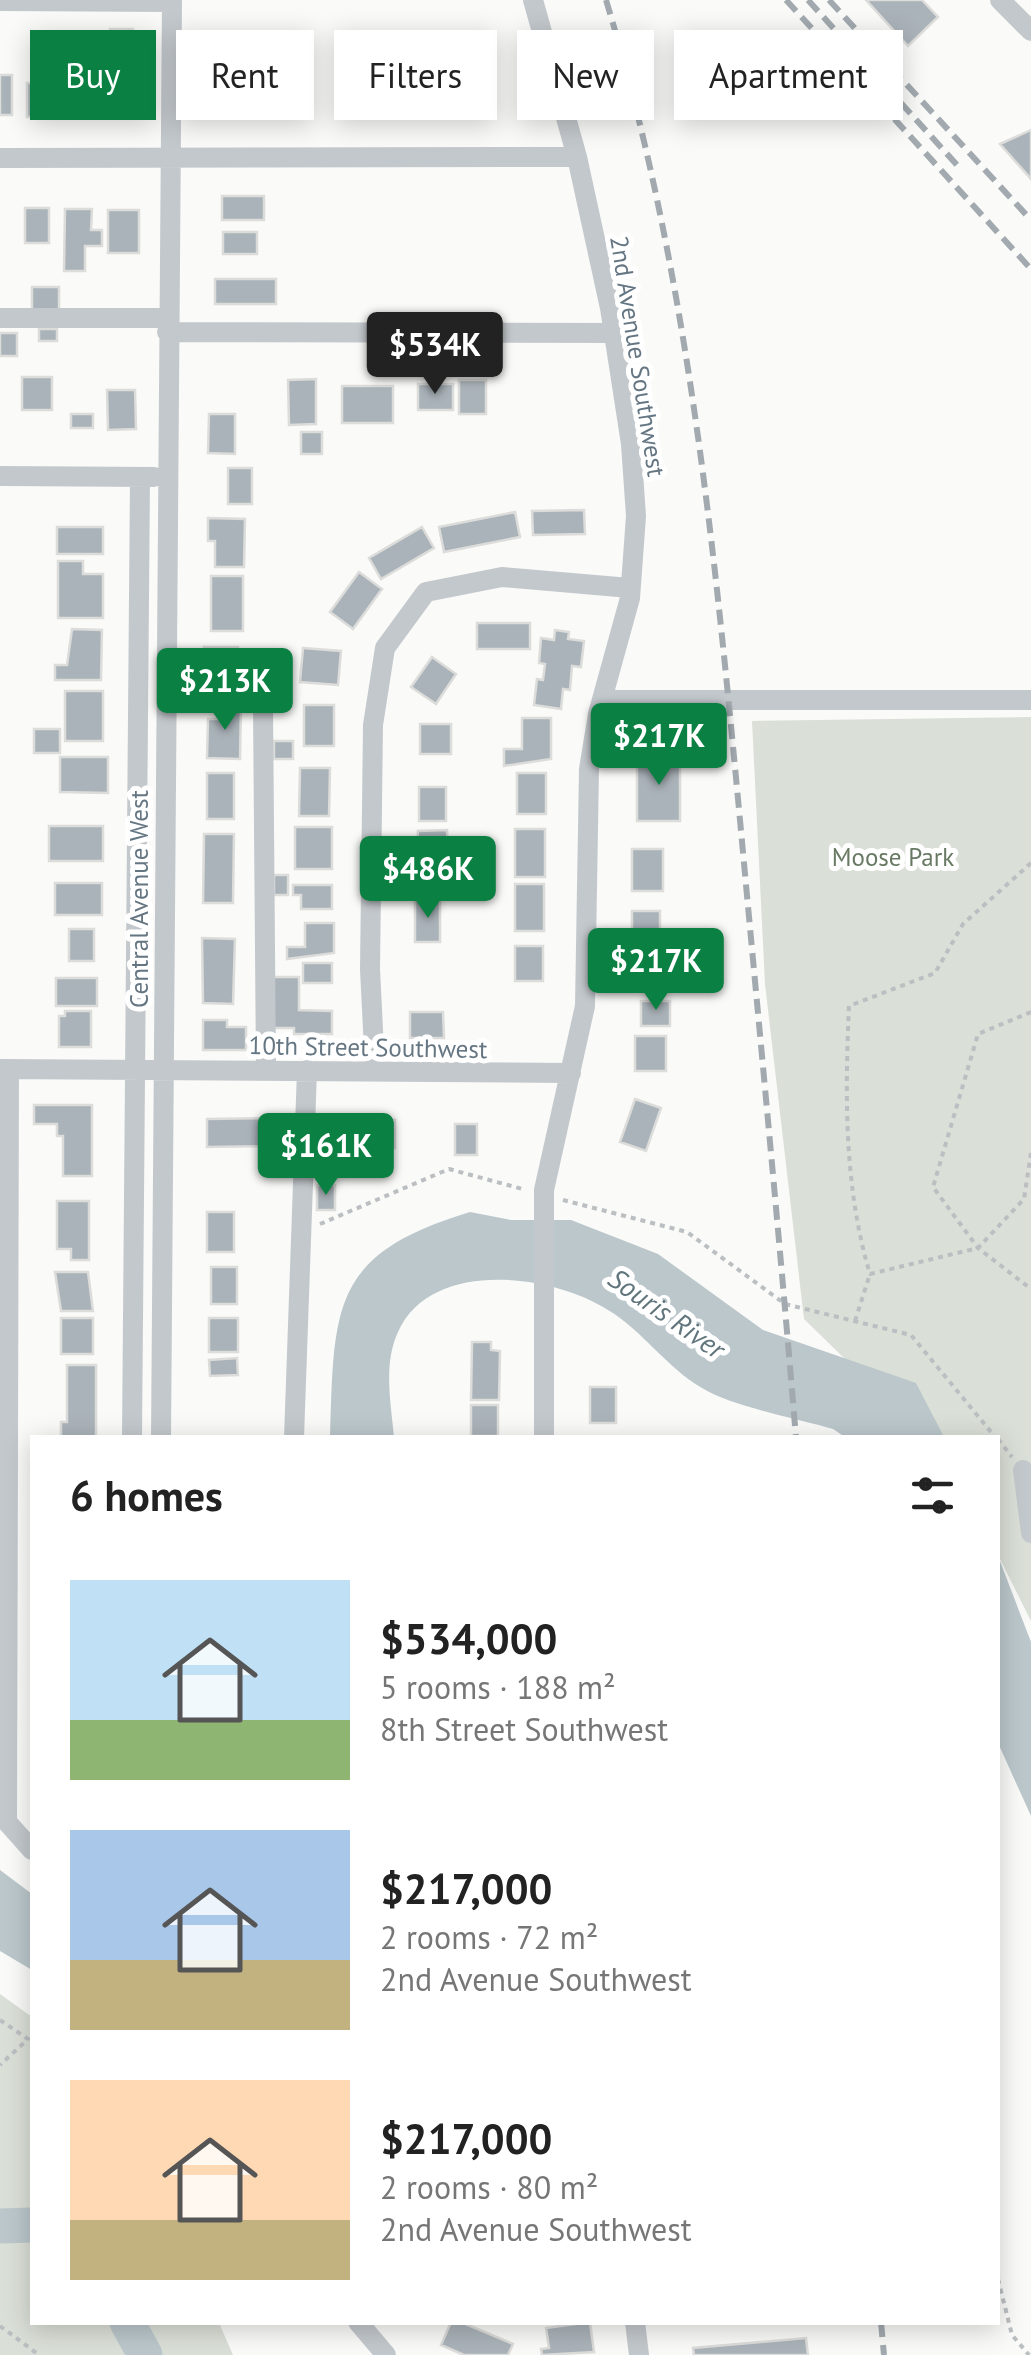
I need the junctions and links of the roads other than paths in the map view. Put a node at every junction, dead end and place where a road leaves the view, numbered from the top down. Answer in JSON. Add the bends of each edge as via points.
{"nodes":[{"id":1,"x":533,"y":0,"type":"edge"},
{"id":2,"x":0,"y":1,"type":"edge"},
{"id":3,"x":172,"y":1,"type":"edge"},
{"id":4,"x":1010,"y":5,"type":"edge"},
{"id":5,"x":1031,"y":31,"type":"edge"},
{"id":6,"x":578,"y":157,"type":"junction"},
{"id":7,"x":0,"y":158,"type":"edge"},
{"id":8,"x":171,"y":159,"type":"junction"},
{"id":9,"x":0,"y":318,"type":"edge"},
{"id":10,"x":167,"y":325,"type":"junction"},
{"id":11,"x":614,"y":333,"type":"junction"},
{"id":12,"x":0,"y":476,"type":"edge"},
{"id":13,"x":140,"y":477,"type":"junction"},
{"id":14,"x":166,"y":477,"type":"junction"},
{"id":15,"x":630,"y":588,"type":"junction"},
{"id":16,"x":602,"y":700,"type":"junction"},
{"id":17,"x":1031,"y":700,"type":"edge"},
{"id":18,"x":263,"y":706,"type":"dead end"},
{"id":19,"x":5,"y":1069,"type":"edge"},
{"id":20,"x":135,"y":1069,"type":"junction"},
{"id":21,"x":164,"y":1069,"type":"junction"},
{"id":22,"x":266,"y":1070,"type":"junction"},
{"id":23,"x":307,"y":1070,"type":"junction"},
{"id":24,"x":375,"y":1070,"type":"junction"},
{"id":25,"x":571,"y":1073,"type":"junction"},
{"id":26,"x":132,"y":1435,"type":"edge"},
{"id":27,"x":161,"y":1435,"type":"edge"},
{"id":28,"x":294,"y":1435,"type":"edge"},
{"id":29,"x":544,"y":1435,"type":"edge"},
{"id":30,"x":1023,"y":1470,"type":"dead end"},
{"id":31,"x":1031,"y":1534,"type":"edge"},
{"id":32,"x":30,"y":1848,"type":"edge"},
{"id":33,"x":361,"y":2325,"type":"edge"},
{"id":34,"x":635,"y":2325,"type":"edge"},
{"id":35,"x":386,"y":2355,"type":"edge"},
{"id":36,"x":639,"y":2355,"type":"edge"}],
"edges":[{"from":1,"to":6,"type":"street","name":"2nd Avenue Southwest"},
{"from":2,"to":3,"type":"street"},
{"from":3,"to":8,"type":"street","name":"Central Avenue West"},
{"from":4,"to":5,"type":"street"},
{"from":6,"to":8,"type":"street"},
{"from":6,"to":11,"type":"street","name":"2nd Avenue Southwest"},
{"from":7,"to":8,"type":"street"},
{"from":8,"to":10,"type":"street","name":"Central Avenue West"},
{"from":9,"to":10,"type":"street"},
{"from":10,"to":11,"type":"street"},
{"from":10,"to":14,"type":"street","name":"Central Avenue West"},
{"from":11,"to":15,"type":"street","name":"2nd Avenue Southwest","via":[[633,480]]},
{"from":12,"to":13,"type":"street"},
{"from":13,"to":14,"type":"street"},
{"from":13,"to":20,"type":"street"},
{"from":14,"to":21,"type":"street","name":"Central Avenue West"},
{"from":15,"to":16,"type":"street","name":"2nd Avenue Southwest"},
{"from":15,"to":24,"type":"street","via":[[502,577],[426,592],[384,648],[372,725]]},
{"from":16,"to":17,"type":"street"},
{"from":16,"to":25,"type":"street","name":"2nd Avenue Southwest","via":[[590,769],[585,1006]]},
{"from":18,"to":22,"type":"street"},
{"from":19,"to":20,"type":"street","name":"10th Street Southwest"},
{"from":19,"to":32,"type":"street","via":[[7,1822]]},
{"from":20,"to":21,"type":"street","name":"10th Street Southwest"},
{"from":20,"to":26,"type":"street"},
{"from":21,"to":22,"type":"street","name":"10th Street Southwest"},
{"from":21,"to":27,"type":"street","name":"Central Avenue West"},
{"from":22,"to":23,"type":"street","name":"10th Street Southwest"},
{"from":23,"to":24,"type":"street","name":"10th Street Southwest"},
{"from":23,"to":28,"type":"street"},
{"from":24,"to":25,"type":"street","name":"10th Street Southwest"},
{"from":25,"to":29,"type":"street","name":"2nd Avenue Southwest","via":[[544,1190]]},
{"from":30,"to":31,"type":"street"},
{"from":33,"to":35,"type":"street"},
{"from":34,"to":36,"type":"street"}]}
